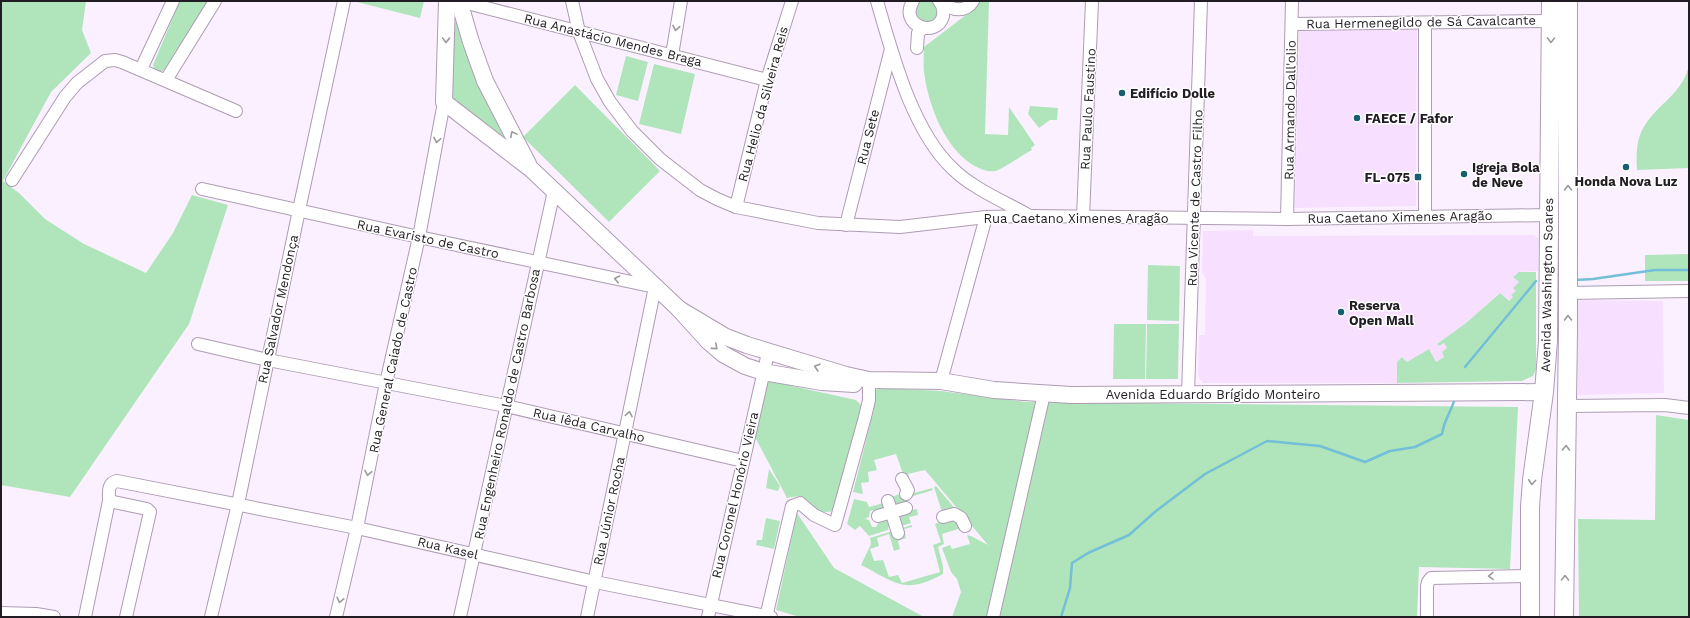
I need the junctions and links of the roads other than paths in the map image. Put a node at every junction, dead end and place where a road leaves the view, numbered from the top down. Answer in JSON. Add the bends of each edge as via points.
{"nodes":[{"id":1,"x":173,"y":1,"type":"edge"},
{"id":2,"x":215,"y":1,"type":"edge"},
{"id":3,"x":344,"y":1,"type":"edge"},
{"id":4,"x":447,"y":1,"type":"edge"},
{"id":5,"x":459,"y":1,"type":"edge"},
{"id":6,"x":572,"y":1,"type":"edge"},
{"id":7,"x":681,"y":1,"type":"edge"},
{"id":8,"x":792,"y":1,"type":"edge"},
{"id":9,"x":877,"y":1,"type":"edge"},
{"id":10,"x":913,"y":1,"type":"edge"},
{"id":11,"x":939,"y":1,"type":"edge"},
{"id":12,"x":944,"y":1,"type":"edge"},
{"id":13,"x":973,"y":1,"type":"edge"},
{"id":14,"x":1092,"y":1,"type":"edge"},
{"id":15,"x":1201,"y":1,"type":"edge"},
{"id":16,"x":1292,"y":1,"type":"edge"},
{"id":17,"x":1551,"y":1,"type":"edge"},
{"id":18,"x":1572,"y":3,"type":"edge"},
{"id":19,"x":961,"y":9,"type":"junction"},
{"id":20,"x":1551,"y":21,"type":"junction"},
{"id":21,"x":939,"y":23,"type":"junction"},
{"id":22,"x":1425,"y":23,"type":"junction"},
{"id":23,"x":1292,"y":24,"type":"junction"},
{"id":24,"x":923,"y":28,"type":"junction"},
{"id":25,"x":579,"y":32,"type":"junction"},
{"id":26,"x":917,"y":48,"type":"dead end"},
{"id":27,"x":891,"y":49,"type":"junction"},
{"id":28,"x":672,"y":55,"type":"junction"},
{"id":29,"x":141,"y":69,"type":"junction"},
{"id":30,"x":166,"y":80,"type":"junction"},
{"id":31,"x":766,"y":80,"type":"junction"},
{"id":32,"x":444,"y":102,"type":"junction"},
{"id":33,"x":236,"y":111,"type":"dead end"},
{"id":34,"x":531,"y":169,"type":"junction"},
{"id":35,"x":12,"y":180,"type":"dead end"},
{"id":36,"x":202,"y":189,"type":"dead end"},
{"id":37,"x":554,"y":191,"type":"junction"},
{"id":38,"x":736,"y":207,"type":"junction"},
{"id":39,"x":298,"y":210,"type":"junction"},
{"id":40,"x":1549,"y":215,"type":"junction"},
{"id":41,"x":1029,"y":216,"type":"junction"},
{"id":42,"x":986,"y":217,"type":"junction"},
{"id":43,"x":1083,"y":217,"type":"junction"},
{"id":44,"x":1424,"y":217,"type":"junction"},
{"id":45,"x":1195,"y":219,"type":"junction"},
{"id":46,"x":1287,"y":219,"type":"junction"},
{"id":47,"x":846,"y":225,"type":"junction"},
{"id":48,"x":419,"y":237,"type":"junction"},
{"id":49,"x":539,"y":262,"type":"junction"},
{"id":50,"x":655,"y":287,"type":"junction"},
{"id":51,"x":1689,"y":291,"type":"edge"},
{"id":52,"x":1567,"y":293,"type":"junction"},
{"id":53,"x":679,"y":309,"type":"junction"},
{"id":54,"x":198,"y":344,"type":"dead end"},
{"id":55,"x":768,"y":352,"type":"junction"},
{"id":56,"x":268,"y":360,"type":"junction"},
{"id":57,"x":763,"y":372,"type":"junction"},
{"id":58,"x":874,"y":381,"type":"junction"},
{"id":59,"x":941,"y":381,"type":"junction"},
{"id":60,"x":386,"y":383,"type":"junction"},
{"id":61,"x":1544,"y":392,"type":"junction"},
{"id":62,"x":1044,"y":394,"type":"junction"},
{"id":63,"x":1188,"y":394,"type":"junction"},
{"id":64,"x":506,"y":406,"type":"junction"},
{"id":65,"x":1567,"y":406,"type":"junction"},
{"id":66,"x":1689,"y":408,"type":"edge"},
{"id":67,"x":625,"y":434,"type":"junction"},
{"id":68,"x":743,"y":461,"type":"junction"},
{"id":69,"x":109,"y":501,"type":"junction"},
{"id":70,"x":238,"y":504,"type":"junction"},
{"id":71,"x":890,"y":506,"type":"junction"},
{"id":72,"x":906,"y":508,"type":"dead end"},
{"id":73,"x":878,"y":516,"type":"dead end"},
{"id":74,"x":943,"y":517,"type":"dead end"},
{"id":75,"x":965,"y":526,"type":"dead end"},
{"id":76,"x":357,"y":528,"type":"junction"},
{"id":77,"x":898,"y":533,"type":"dead end"},
{"id":78,"x":474,"y":554,"type":"junction"},
{"id":79,"x":1530,"y":576,"type":"junction"},
{"id":80,"x":594,"y":582,"type":"junction"},
{"id":81,"x":711,"y":604,"type":"junction"},
{"id":82,"x":1,"y":613,"type":"edge"},
{"id":83,"x":36,"y":616,"type":"edge"},
{"id":84,"x":54,"y":617,"type":"edge"},
{"id":85,"x":85,"y":617,"type":"edge"},
{"id":86,"x":126,"y":617,"type":"edge"},
{"id":87,"x":211,"y":617,"type":"edge"},
{"id":88,"x":336,"y":617,"type":"edge"},
{"id":89,"x":460,"y":617,"type":"edge"},
{"id":90,"x":586,"y":617,"type":"edge"},
{"id":91,"x":708,"y":617,"type":"edge"},
{"id":92,"x":767,"y":617,"type":"edge"},
{"id":93,"x":993,"y":617,"type":"edge"},
{"id":94,"x":1427,"y":617,"type":"edge"},
{"id":95,"x":1530,"y":617,"type":"edge"},
{"id":96,"x":1564,"y":617,"type":"edge"}],
"edges":[{"from":1,"to":29,"type":"street"},
{"from":2,"to":30,"type":"street"},
{"from":3,"to":39,"type":"street","name":"Rua Salvador Mendonça"},
{"from":4,"to":32,"type":"main road","one_way":true},
{"from":5,"to":25,"type":"street","name":"Rua Anastácio Mendes Braga"},
{"from":34,"to":5,"type":"main road","one_way":true,"via":[[485,81]]},
{"from":6,"to":25,"type":"street","name":"Rua Caetano Ximenes Aragão"},
{"from":7,"to":28,"type":"street","one_way":true},
{"from":8,"to":31,"type":"street","name":"Rua Helio da Silveira Reis"},
{"from":9,"to":27,"type":"street"},
{"from":10,"to":24,"type":"street","via":[[910,18]]},
{"from":11,"to":21,"type":"street","via":[[944,14]]},
{"from":12,"to":19,"type":"street","via":[[950,7]]},
{"from":13,"to":19,"type":"street"},
{"from":14,"to":43,"type":"street","name":"Rua Paulo Faustino"},
{"from":15,"to":45,"type":"street","name":"Rua Vicente de Castro Filho"},
{"from":16,"to":23,"type":"street","name":"Rua Armando Dall'olio"},
{"from":17,"to":20,"type":"highway","name":"Avenida Washington Soares"},
{"from":52,"to":18,"type":"highway","name":"Avenida Washington Soares","one_way":true},
{"from":19,"to":21,"type":"street"},
{"from":20,"to":22,"type":"street","name":"Rua Hermenegildo de Sá Cavalcante"},
{"from":20,"to":40,"type":"highway","name":"Avenida Washington Soares","one_way":true},
{"from":21,"to":24,"type":"street"},
{"from":22,"to":23,"type":"street","name":"Rua Hermenegildo de Sá Cavalcante"},
{"from":22,"to":44,"type":"street"},
{"from":23,"to":46,"type":"street","name":"Rua Armando Dall'olio"},
{"from":24,"to":26,"type":"street","via":[[918,33]]},
{"from":25,"to":28,"type":"street","name":"Rua Anastácio Mendes Braga"},
{"from":25,"to":38,"type":"street","name":"Rua Caetano Ximenes Aragão","via":[[597,78],[610,102],[632,132],[660,159],[700,190]]},
{"from":27,"to":41,"type":"street","via":[[919,121],[941,156],[963,178]]},
{"from":27,"to":47,"type":"street","name":"Rua Sete"},
{"from":28,"to":31,"type":"street","name":"Rua Anastácio Mendes Braga"},
{"from":29,"to":30,"type":"street"},
{"from":29,"to":35,"type":"street","via":[[115,60],[99,64],[65,97]]},
{"from":30,"to":33,"type":"street"},
{"from":31,"to":38,"type":"street","name":"Rua Helio da Silveira Reis"},
{"from":32,"to":34,"type":"main road","name":"Avenida Eduardo Brígido Monteiro"},
{"from":32,"to":48,"type":"street","name":"Rua General Caiado de Castro","one_way":true},
{"from":34,"to":37,"type":"main road","name":"Avenida Eduardo Brígido Monteiro"},
{"from":36,"to":39,"type":"street","name":"Rua Evaristo de Castro"},
{"from":37,"to":49,"type":"street","name":"Rua Engenheiro Ronaldo de Castro Barbosa"},
{"from":37,"to":50,"type":"main road","name":"Avenida Eduardo Brígido Monteiro"},
{"from":38,"to":47,"type":"street","name":"Rua Caetano Ximenes Aragão","via":[[818,223]]},
{"from":39,"to":48,"type":"street","name":"Rua Evaristo de Castro"},
{"from":39,"to":56,"type":"street","name":"Rua Salvador Mendonça"},
{"from":40,"to":44,"type":"street","name":"Rua Caetano Ximenes Aragão"},
{"from":40,"to":61,"type":"highway","name":"Avenida Washington Soares","via":[[1548,341]]},
{"from":41,"to":42,"type":"street","name":"Rua Caetano Ximenes Aragão"},
{"from":41,"to":43,"type":"street","name":"Rua Caetano Ximenes Aragão"},
{"from":42,"to":47,"type":"street","name":"Rua Caetano Ximenes Aragão","via":[[900,227]]},
{"from":42,"to":59,"type":"street"},
{"from":43,"to":45,"type":"street","name":"Rua Caetano Ximenes Aragão"},
{"from":44,"to":46,"type":"street","name":"Rua Caetano Ximenes Aragão"},
{"from":45,"to":46,"type":"street","name":"Rua Caetano Ximenes Aragão"},
{"from":45,"to":63,"type":"street","name":"Rua Vicente de Castro Filho"},
{"from":48,"to":49,"type":"street","name":"Rua Evaristo de Castro"},
{"from":48,"to":60,"type":"street","name":"Rua General Caiado de Castro"},
{"from":50,"to":49,"type":"street","name":"Rua Evaristo de Castro","one_way":true},
{"from":49,"to":64,"type":"street","name":"Rua Engenheiro Ronaldo de Castro Barbosa"},
{"from":50,"to":53,"type":"main road","name":"Avenida Eduardo Brígido Monteiro"},
{"from":67,"to":50,"type":"street","name":"Rua Júnior Rocha","one_way":true},
{"from":51,"to":52,"type":"street"},
{"from":65,"to":52,"type":"highway","name":"Avenida Washington Soares","one_way":true},
{"from":53,"to":55,"type":"main road","name":"Avenida Eduardo Brígido Monteiro","via":[[726,336]]},
{"from":53,"to":57,"type":"main road","name":"Avenida Eduardo Brígido Monteiro","one_way":true,"via":[[723,354]]},
{"from":54,"to":56,"type":"street","name":"Rua Iêda Carvalho"},
{"from":55,"to":57,"type":"street","name":"Rua Coronel Honório Vieira"},
{"from":58,"to":55,"type":"main road","name":"Avenida Eduardo Brígido Monteiro","one_way":true},
{"from":56,"to":60,"type":"street","name":"Rua Iêda Carvalho"},
{"from":56,"to":70,"type":"street","name":"Rua Salvador Mendonça"},
{"from":57,"to":58,"type":"main road","name":"Avenida Eduardo Brígido Monteiro","via":[[822,382]]},
{"from":57,"to":68,"type":"street","name":"Rua Coronel Honório Vieira"},
{"from":58,"to":59,"type":"main road","name":"Avenida Eduardo Brígido Monteiro"},
{"from":58,"to":92,"type":"street","via":[[835,525],[814,516],[800,503],[794,504],[791,508]]},
{"from":59,"to":62,"type":"main road","name":"Avenida Eduardo Brígido Monteiro","via":[[994,390]]},
{"from":60,"to":64,"type":"street","name":"Rua Iêda Carvalho"},
{"from":60,"to":76,"type":"street","name":"Rua General Caiado de Castro","one_way":true},
{"from":61,"to":63,"type":"main road","name":"Avenida Eduardo Brígido Monteiro"},
{"from":61,"to":79,"type":"highway","name":"Avenida Washington Soares","one_way":true,"via":[[1532,480]]},
{"from":62,"to":63,"type":"main road","name":"Avenida Eduardo Brígido Monteiro"},
{"from":62,"to":93,"type":"street"},
{"from":64,"to":67,"type":"street","name":"Rua Iêda Carvalho"},
{"from":64,"to":78,"type":"street","name":"Rua Engenheiro Ronaldo de Castro Barbosa"},
{"from":65,"to":66,"type":"street"},
{"from":96,"to":65,"type":"highway","name":"Avenida Washington Soares","one_way":true},
{"from":67,"to":68,"type":"street","name":"Rua Iêda Carvalho"},
{"from":67,"to":80,"type":"street","name":"Rua Júnior Rocha"},
{"from":68,"to":81,"type":"street","name":"Rua Coronel Honório Vieira"},
{"from":69,"to":70,"type":"street","name":"Rua Kasel","via":[[111,484],[114,481]]},
{"from":69,"to":85,"type":"street"},
{"from":69,"to":86,"type":"street","via":[[150,512]]},
{"from":70,"to":76,"type":"street","name":"Rua Kasel"},
{"from":70,"to":87,"type":"street","name":"Rua Salvador Mendonça"},
{"from":71,"to":72,"type":"street"},
{"from":71,"to":73,"type":"street"},
{"from":71,"to":77,"type":"street"},
{"from":74,"to":75,"type":"street","via":[[954,514],[961,518]]},
{"from":76,"to":78,"type":"street","name":"Rua Kasel"},
{"from":76,"to":88,"type":"street","name":"Rua General Caiado de Castro","one_way":true},
{"from":78,"to":80,"type":"street","name":"Rua Kasel"},
{"from":78,"to":89,"type":"street","name":"Rua Engenheiro Ronaldo de Castro Barbosa"},
{"from":79,"to":94,"type":"street","one_way":true,"via":[[1431,578],[1427,586]]},
{"from":79,"to":95,"type":"highway","name":"Avenida Washington Soares"},
{"from":80,"to":81,"type":"street","name":"Rua Kasel"},
{"from":80,"to":90,"type":"street","name":"Rua Júnior Rocha"},
{"from":81,"to":91,"type":"street","name":"Rua Coronel Honório Vieira"},
{"from":81,"to":92,"type":"street","name":"Rua Kasel"},
{"from":82,"to":83,"type":"street"},
{"from":83,"to":84,"type":"street"}]}
